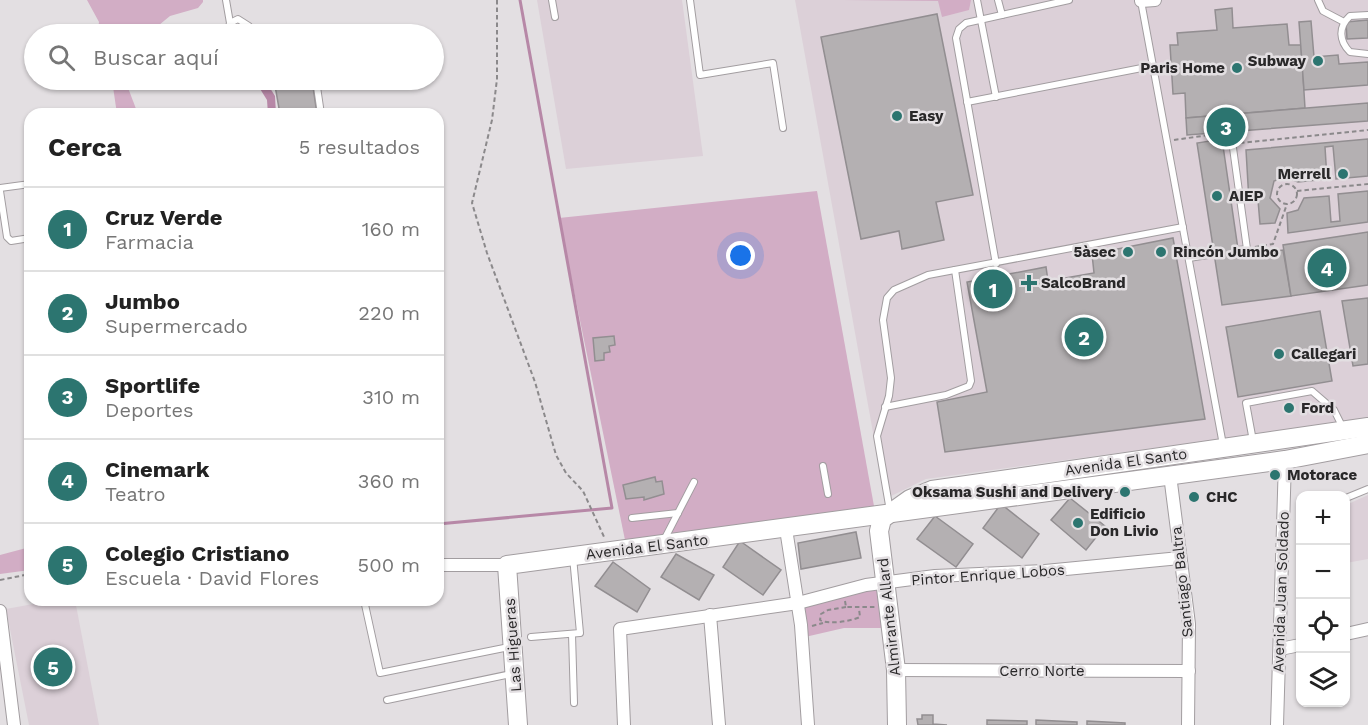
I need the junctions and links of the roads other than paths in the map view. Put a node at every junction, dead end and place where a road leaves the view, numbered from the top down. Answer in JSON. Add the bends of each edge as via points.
{"nodes":[{"id":1,"x":226,"y":0,"type":"edge"},
{"id":2,"x":552,"y":0,"type":"edge"},
{"id":3,"x":690,"y":0,"type":"edge"},
{"id":4,"x":977,"y":0,"type":"edge"},
{"id":5,"x":999,"y":0,"type":"edge"},
{"id":6,"x":1070,"y":0,"type":"edge"},
{"id":7,"x":1155,"y":0,"type":"edge"},
{"id":8,"x":1318,"y":0,"type":"edge"},
{"id":9,"x":1140,"y":1,"type":"edge"},
{"id":10,"x":1002,"y":15,"type":"junction"},
{"id":11,"x":1368,"y":15,"type":"edge"},
{"id":12,"x":555,"y":17,"type":"dead end"},
{"id":13,"x":981,"y":20,"type":"junction"},
{"id":14,"x":1344,"y":22,"type":"junction"},
{"id":15,"x":230,"y":23,"type":"joint"},
{"id":16,"x":247,"y":24,"type":"edge"},
{"id":17,"x":1368,"y":54,"type":"edge"},
{"id":18,"x":1152,"y":66,"type":"junction"},
{"id":19,"x":317,"y":90,"type":"edge"},
{"id":20,"x":996,"y":96,"type":"junction"},
{"id":21,"x":967,"y":102,"type":"junction"},
{"id":22,"x":320,"y":108,"type":"edge"},
{"id":23,"x":783,"y":128,"type":"dead end"},
{"id":24,"x":1233,"y":148,"type":"dead end"},
{"id":25,"x":24,"y":185,"type":"edge"},
{"id":26,"x":0,"y":189,"type":"edge"},
{"id":27,"x":1182,"y":227,"type":"junction"},
{"id":28,"x":24,"y":239,"type":"edge"},
{"id":29,"x":1238,"y":250,"type":"dead end"},
{"id":30,"x":1214,"y":254,"type":"dead end"},
{"id":31,"x":1189,"y":258,"type":"junction"},
{"id":32,"x":996,"y":264,"type":"junction"},
{"id":33,"x":954,"y":270,"type":"junction"},
{"id":34,"x":885,"y":407,"type":"junction"},
{"id":35,"x":1368,"y":427,"type":"edge"},
{"id":36,"x":1344,"y":431,"type":"junction"},
{"id":37,"x":1259,"y":444,"type":"junction"},
{"id":38,"x":1368,"y":444,"type":"edge"},
{"id":39,"x":1224,"y":449,"type":"junction"},
{"id":40,"x":1284,"y":460,"type":"junction"},
{"id":41,"x":824,"y":466,"type":"dead end"},
{"id":42,"x":1170,"y":475,"type":"junction"},
{"id":43,"x":694,"y":482,"type":"dead end"},
{"id":44,"x":1368,"y":489,"type":"edge"},
{"id":45,"x":828,"y":494,"type":"dead end"},
{"id":46,"x":1350,"y":496,"type":"edge"},
{"id":47,"x":890,"y":512,"type":"junction"},
{"id":48,"x":678,"y":513,"type":"junction"},
{"id":49,"x":632,"y":518,"type":"dead end"},
{"id":50,"x":786,"y":529,"type":"junction"},
{"id":51,"x":662,"y":544,"type":"junction"},
{"id":52,"x":573,"y":556,"type":"junction"},
{"id":53,"x":1180,"y":558,"type":"junction"},
{"id":54,"x":444,"y":565,"type":"edge"},
{"id":55,"x":507,"y":565,"type":"junction"},
{"id":56,"x":886,"y":583,"type":"junction"},
{"id":57,"x":798,"y":603,"type":"junction"},
{"id":58,"x":365,"y":606,"type":"edge"},
{"id":59,"x":0,"y":611,"type":"edge"},
{"id":60,"x":710,"y":615,"type":"junction"},
{"id":61,"x":1368,"y":629,"type":"edge"},
{"id":62,"x":1350,"y":633,"type":"edge"},
{"id":63,"x":572,"y":634,"type":"junction"},
{"id":64,"x":531,"y":637,"type":"dead end"},
{"id":65,"x":513,"y":646,"type":"junction"},
{"id":66,"x":1296,"y":646,"type":"edge"},
{"id":67,"x":1280,"y":649,"type":"junction"},
{"id":68,"x":896,"y":670,"type":"junction"},
{"id":69,"x":1189,"y":671,"type":"junction"},
{"id":70,"x":515,"y":673,"type":"junction"},
{"id":71,"x":387,"y":700,"type":"dead end"},
{"id":72,"x":574,"y":704,"type":"dead end"},
{"id":73,"x":14,"y":725,"type":"edge"},
{"id":74,"x":518,"y":725,"type":"edge"},
{"id":75,"x":624,"y":725,"type":"edge"},
{"id":76,"x":719,"y":725,"type":"edge"},
{"id":77,"x":808,"y":725,"type":"edge"},
{"id":78,"x":897,"y":725,"type":"edge"},
{"id":79,"x":1188,"y":725,"type":"edge"},
{"id":80,"x":1277,"y":725,"type":"edge"}],
"edges":[{"from":1,"to":15,"type":"lane"},
{"from":2,"to":12,"type":"lane"},
{"from":3,"to":23,"type":"lane","via":[[700,75],[773,63]]},
{"from":4,"to":13,"type":"lane"},
{"from":5,"to":10,"type":"lane"},
{"from":6,"to":10,"type":"lane"},
{"from":7,"to":9,"type":"street"},
{"from":8,"to":14,"type":"lane","via":[[1323,11]]},
{"from":9,"to":18,"type":"lane"},
{"from":10,"to":13,"type":"lane"},
{"from":11,"to":14,"type":"lane","via":[[1350,16]]},
{"from":13,"to":20,"type":"lane"},
{"from":13,"to":21,"type":"lane","via":[[966,23],[956,38]]},
{"from":14,"to":17,"type":"lane","via":[[1344,45],[1350,52]]},
{"from":15,"to":16,"type":"lane","via":[[243,20]]},
{"from":18,"to":20,"type":"lane"},
{"from":18,"to":27,"type":"lane"},
{"from":19,"to":22,"type":"lane"},
{"from":20,"to":21,"type":"lane"},
{"from":21,"to":32,"type":"lane"},
{"from":24,"to":29,"type":"lane","via":[[1247,249]]},
{"from":25,"to":26,"type":"lane"},
{"from":26,"to":28,"type":"lane","via":[[7,237],[11,241]]},
{"from":27,"to":31,"type":"lane"},
{"from":27,"to":32,"type":"lane"},
{"from":30,"to":31,"type":"lane"},
{"from":31,"to":39,"type":"lane"},
{"from":32,"to":33,"type":"lane"},
{"from":33,"to":34,"type":"lane","via":[[900,285],[887,298],[882,320],[891,378]]},
{"from":33,"to":34,"type":"lane","via":[[969,386],[946,395]]},
{"from":34,"to":47,"type":"lane","via":[[877,436]]},
{"from":35,"to":36,"type":"main road","name":"Avenida El Santo"},
{"from":36,"to":37,"type":"main road","name":"Avenida El Santo"},
{"from":36,"to":37,"type":"lane","via":[[1334,410],[1312,391],[1246,403]]},
{"from":37,"to":39,"type":"main road","name":"Avenida El Santo"},
{"from":37,"to":40,"type":"main road"},
{"from":38,"to":40,"type":"main road","name":"Avenida El Santo"},
{"from":39,"to":47,"type":"main road","name":"Avenida El Santo","via":[[932,490]]},
{"from":40,"to":42,"type":"main road","name":"Avenida El Santo"},
{"from":40,"to":67,"type":"street","name":"Avenida Juan Soldado"},
{"from":41,"to":45,"type":"lane"},
{"from":42,"to":47,"type":"main road","name":"Avenida El Santo"},
{"from":42,"to":53,"type":"street","name":"Santiago Baltra"},
{"from":43,"to":48,"type":"lane"},
{"from":44,"to":46,"type":"lane"},
{"from":47,"to":50,"type":"main road","name":"Avenida El Santo"},
{"from":47,"to":56,"type":"main road","name":"Almirante Allard","via":[[882,519],[879,531]]},
{"from":48,"to":49,"type":"lane"},
{"from":48,"to":51,"type":"lane"},
{"from":50,"to":51,"type":"main road","name":"Avenida El Santo"},
{"from":50,"to":57,"type":"street"},
{"from":51,"to":52,"type":"main road","name":"Avenida El Santo"},
{"from":52,"to":55,"type":"main road","name":"Avenida El Santo"},
{"from":52,"to":63,"type":"lane","via":[[580,633]]},
{"from":53,"to":56,"type":"street","name":"Pintor Enrique Lobos"},
{"from":53,"to":69,"type":"street","name":"Santiago Baltra","via":[[1189,624]]},
{"from":54,"to":55,"type":"street","name":"Avenida El Santo"},
{"from":55,"to":65,"type":"main road","name":"Las Higueras"},
{"from":56,"to":57,"type":"street","name":"Pintor Enrique Lobos"},
{"from":56,"to":68,"type":"main road","name":"Almirante Allard"},
{"from":57,"to":60,"type":"street","name":"Pintor Enrique Lobos"},
{"from":57,"to":77,"type":"street"},
{"from":58,"to":65,"type":"lane","via":[[380,673]]},
{"from":59,"to":73,"type":"street"},
{"from":60,"to":75,"type":"street","name":"Pintor Enrique Lobos","via":[[620,628]]},
{"from":60,"to":76,"type":"street"},
{"from":61,"to":62,"type":"street"},
{"from":63,"to":64,"type":"lane"},
{"from":63,"to":72,"type":"lane"},
{"from":65,"to":70,"type":"main road","name":"Las Higueras"},
{"from":66,"to":67,"type":"street"},
{"from":67,"to":80,"type":"street","name":"Avenida Juan Soldado"},
{"from":68,"to":69,"type":"street","name":"Cerro Norte"},
{"from":68,"to":78,"type":"main road","name":"Almirante Allard"},
{"from":69,"to":79,"type":"street","name":"Santiago Baltra"},
{"from":70,"to":71,"type":"lane"},
{"from":70,"to":74,"type":"main road","name":"Las Higueras"}]}
